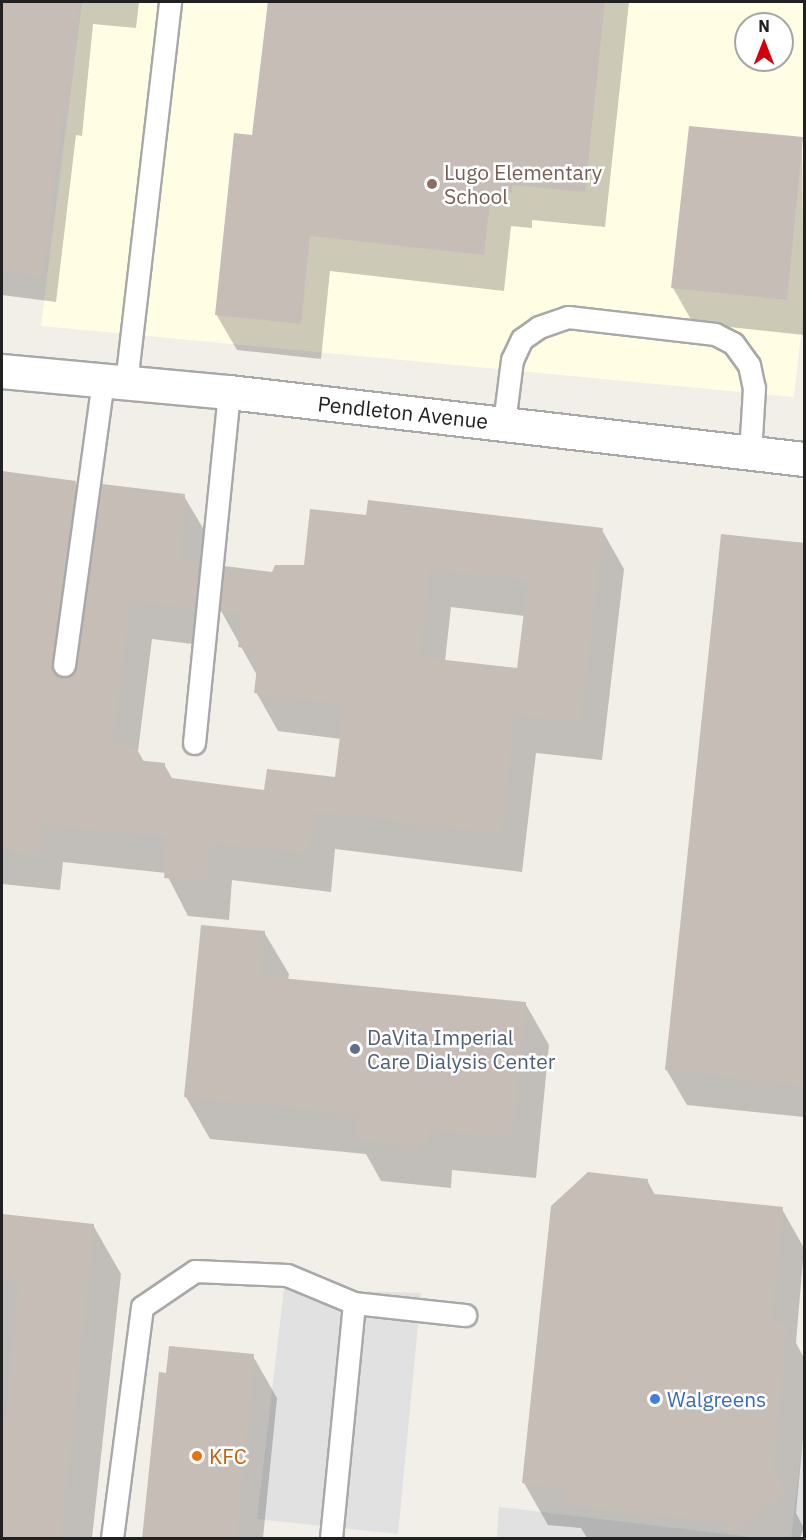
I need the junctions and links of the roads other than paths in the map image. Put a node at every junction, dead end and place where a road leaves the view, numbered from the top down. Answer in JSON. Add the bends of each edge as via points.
{"nodes":[{"id":1,"x":170,"y":2,"type":"edge"},
{"id":2,"x":2,"y":371,"type":"edge"},
{"id":3,"x":114,"y":381,"type":"junction"},
{"id":4,"x":229,"y":392,"type":"junction"},
{"id":5,"x":504,"y":423,"type":"junction"},
{"id":6,"x":750,"y":453,"type":"junction"},
{"id":7,"x":804,"y":459,"type":"edge"},
{"id":8,"x":64,"y":665,"type":"dead end"},
{"id":9,"x":194,"y":743,"type":"dead end"},
{"id":10,"x":354,"y":1303,"type":"junction"},
{"id":11,"x":465,"y":1316,"type":"dead end"},
{"id":12,"x":112,"y":1539,"type":"edge"},
{"id":13,"x":330,"y":1539,"type":"edge"}],
"edges":[{"from":1,"to":3,"type":"lane"},
{"from":2,"to":3,"type":"street","name":"Pendleton Avenue"},
{"from":3,"to":4,"type":"street","name":"Pendleton Avenue"},
{"from":3,"to":8,"type":"lane"},
{"from":4,"to":5,"type":"street","name":"Pendleton Avenue"},
{"from":4,"to":9,"type":"lane"},
{"from":5,"to":6,"type":"street","name":"Pendleton Avenue"},
{"from":5,"to":6,"type":"lane","via":[[512,360],[522,339],[539,327],[568,317],[715,334],[732,343],[749,365],[754,388]]},
{"from":6,"to":7,"type":"street","name":"Pendleton Avenue"},
{"from":10,"to":11,"type":"lane"},
{"from":10,"to":12,"type":"lane","via":[[287,1275],[195,1271],[142,1307]]},
{"from":10,"to":13,"type":"lane"}]}
